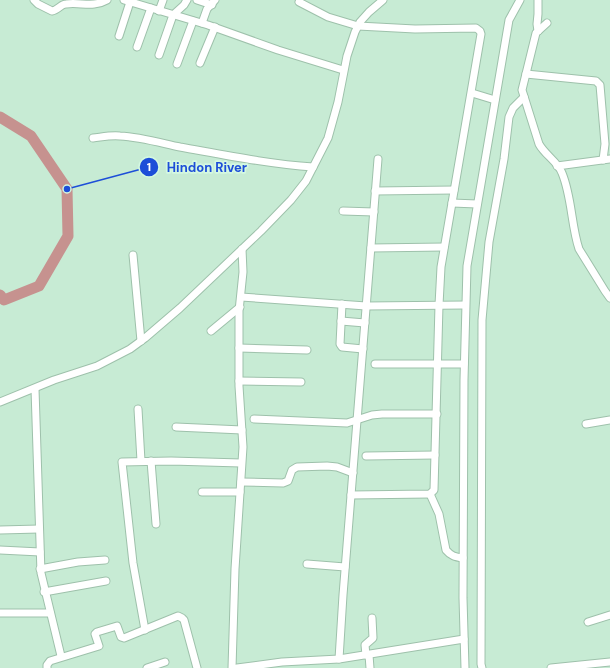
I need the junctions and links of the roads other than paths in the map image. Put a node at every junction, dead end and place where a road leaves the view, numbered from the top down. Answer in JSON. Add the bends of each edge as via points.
{"nodes":[{"id":1,"x":34,"y":0,"type":"edge"},
{"id":2,"x":107,"y":0,"type":"edge"},
{"id":3,"x":163,"y":0,"type":"edge"},
{"id":4,"x":187,"y":0,"type":"edge"},
{"id":5,"x":197,"y":0,"type":"edge"},
{"id":6,"x":383,"y":0,"type":"edge"},
{"id":7,"x":520,"y":0,"type":"edge"},
{"id":8,"x":538,"y":0,"type":"edge"},
{"id":9,"x":127,"y":1,"type":"edge"},
{"id":10,"x":213,"y":2,"type":"edge"},
{"id":11,"x":299,"y":2,"type":"dead end"},
{"id":12,"x":151,"y":8,"type":"junction"},
{"id":13,"x":159,"y":10,"type":"junction"},
{"id":14,"x":173,"y":15,"type":"junction"},
{"id":15,"x":194,"y":21,"type":"junction"},
{"id":16,"x":202,"y":23,"type":"junction"},
{"id":17,"x":547,"y":23,"type":"dead end"},
{"id":18,"x":358,"y":26,"type":"junction"},
{"id":19,"x":215,"y":27,"type":"junction"},
{"id":20,"x":538,"y":31,"type":"junction"},
{"id":21,"x":119,"y":36,"type":"dead end"},
{"id":22,"x":137,"y":48,"type":"dead end"},
{"id":23,"x":159,"y":55,"type":"dead end"},
{"id":24,"x":200,"y":63,"type":"dead end"},
{"id":25,"x":176,"y":64,"type":"dead end"},
{"id":26,"x":343,"y":70,"type":"junction"},
{"id":27,"x":526,"y":74,"type":"junction"},
{"id":28,"x":472,"y":93,"type":"junction"},
{"id":29,"x":524,"y":97,"type":"junction"},
{"id":30,"x":495,"y":100,"type":"junction"},
{"id":31,"x":93,"y":138,"type":"dead end"},
{"id":32,"x":378,"y":159,"type":"dead end"},
{"id":33,"x":606,"y":159,"type":"edge"},
{"id":34,"x":558,"y":166,"type":"junction"},
{"id":35,"x":314,"y":167,"type":"junction"},
{"id":36,"x":454,"y":190,"type":"junction"},
{"id":37,"x":375,"y":191,"type":"junction"},
{"id":38,"x":452,"y":203,"type":"junction"},
{"id":39,"x":477,"y":204,"type":"junction"},
{"id":40,"x":344,"y":211,"type":"dead end"},
{"id":41,"x":374,"y":212,"type":"junction"},
{"id":42,"x":444,"y":247,"type":"junction"},
{"id":43,"x":371,"y":248,"type":"junction"},
{"id":44,"x":242,"y":249,"type":"junction"},
{"id":45,"x":133,"y":255,"type":"dead end"},
{"id":46,"x":241,"y":297,"type":"junction"},
{"id":47,"x":610,"y":298,"type":"edge"},
{"id":48,"x":342,"y":304,"type":"junction"},
{"id":49,"x":439,"y":305,"type":"junction"},
{"id":50,"x":465,"y":305,"type":"junction"},
{"id":51,"x":366,"y":306,"type":"junction"},
{"id":52,"x":240,"y":307,"type":"junction"},
{"id":53,"x":341,"y":321,"type":"junction"},
{"id":54,"x":365,"y":323,"type":"junction"},
{"id":55,"x":211,"y":331,"type":"dead end"},
{"id":56,"x":141,"y":341,"type":"junction"},
{"id":57,"x":239,"y":348,"type":"junction"},
{"id":58,"x":363,"y":349,"type":"junction"},
{"id":59,"x":307,"y":350,"type":"dead end"},
{"id":60,"x":375,"y":364,"type":"dead end"},
{"id":61,"x":438,"y":364,"type":"junction"},
{"id":62,"x":464,"y":364,"type":"junction"},
{"id":63,"x":239,"y":381,"type":"junction"},
{"id":64,"x":301,"y":382,"type":"dead end"},
{"id":65,"x":35,"y":389,"type":"junction"},
{"id":66,"x":0,"y":402,"type":"edge"},
{"id":67,"x":138,"y":410,"type":"dead end"},
{"id":68,"x":437,"y":414,"type":"junction"},
{"id":69,"x":254,"y":419,"type":"dead end"},
{"id":70,"x":357,"y":420,"type":"junction"},
{"id":71,"x":610,"y":420,"type":"edge"},
{"id":72,"x":586,"y":424,"type":"dead end"},
{"id":73,"x":176,"y":427,"type":"dead end"},
{"id":74,"x":242,"y":430,"type":"junction"},
{"id":75,"x":435,"y":455,"type":"junction"},
{"id":76,"x":366,"y":456,"type":"dead end"},
{"id":77,"x":141,"y":461,"type":"junction"},
{"id":78,"x":151,"y":461,"type":"junction"},
{"id":79,"x":241,"y":463,"type":"junction"},
{"id":80,"x":353,"y":473,"type":"junction"},
{"id":81,"x":241,"y":482,"type":"junction"},
{"id":82,"x":202,"y":492,"type":"dead end"},
{"id":83,"x":240,"y":492,"type":"junction"},
{"id":84,"x":430,"y":494,"type":"junction"},
{"id":85,"x":351,"y":495,"type":"junction"},
{"id":86,"x":156,"y":524,"type":"dead end"},
{"id":87,"x":39,"y":529,"type":"junction"},
{"id":88,"x":0,"y":530,"type":"edge"},
{"id":89,"x":0,"y":550,"type":"edge"},
{"id":90,"x":40,"y":552,"type":"junction"},
{"id":91,"x":463,"y":558,"type":"junction"},
{"id":92,"x":105,"y":560,"type":"dead end"},
{"id":93,"x":307,"y":564,"type":"dead end"},
{"id":94,"x":345,"y":567,"type":"junction"},
{"id":95,"x":40,"y":569,"type":"junction"},
{"id":96,"x":106,"y":581,"type":"dead end"},
{"id":97,"x":44,"y":592,"type":"junction"},
{"id":98,"x":0,"y":614,"type":"edge"},
{"id":99,"x":50,"y":614,"type":"junction"},
{"id":100,"x":610,"y":615,"type":"edge"},
{"id":101,"x":372,"y":618,"type":"dead end"},
{"id":102,"x":588,"y":622,"type":"dead end"},
{"id":103,"x":145,"y":630,"type":"junction"},
{"id":104,"x":464,"y":639,"type":"junction"},
{"id":105,"x":368,"y":655,"type":"junction"},
{"id":106,"x":61,"y":656,"type":"junction"},
{"id":107,"x":339,"y":659,"type":"junction"},
{"id":108,"x":165,"y":662,"type":"dead end"},
{"id":109,"x":610,"y":662,"type":"edge"},
{"id":110,"x":47,"y":668,"type":"edge"},
{"id":111,"x":147,"y":668,"type":"edge"},
{"id":112,"x":197,"y":668,"type":"edge"},
{"id":113,"x":232,"y":668,"type":"edge"},
{"id":114,"x":238,"y":668,"type":"edge"},
{"id":115,"x":370,"y":668,"type":"edge"},
{"id":116,"x":465,"y":668,"type":"edge"},
{"id":117,"x":482,"y":668,"type":"edge"},
{"id":118,"x":551,"y":668,"type":"edge"}],
"edges":[{"from":1,"to":2,"type":"street","via":[[52,11],[66,4],[93,5]]},
{"from":3,"to":13,"type":"street"},
{"from":4,"to":14,"type":"street"},
{"from":5,"to":10,"type":"street"},
{"from":6,"to":18,"type":"street"},
{"from":7,"to":30,"type":"street","via":[[509,20]]},
{"from":8,"to":20,"type":"street"},
{"from":9,"to":12,"type":"street"},
{"from":9,"to":21,"type":"street"},
{"from":10,"to":16,"type":"street","via":[[207,9]]},
{"from":11,"to":18,"type":"street","via":[[328,18]]},
{"from":12,"to":13,"type":"street"},
{"from":12,"to":22,"type":"street"},
{"from":13,"to":14,"type":"street"},
{"from":14,"to":15,"type":"street"},
{"from":14,"to":23,"type":"street"},
{"from":15,"to":16,"type":"street"},
{"from":15,"to":25,"type":"street"},
{"from":16,"to":19,"type":"street"},
{"from":17,"to":20,"type":"street"},
{"from":18,"to":26,"type":"street"},
{"from":18,"to":28,"type":"street","via":[[478,29],[482,37]]},
{"from":19,"to":24,"type":"street"},
{"from":19,"to":26,"type":"street"},
{"from":20,"to":27,"type":"street"},
{"from":26,"to":35,"type":"street","via":[[334,121]]},
{"from":27,"to":29,"type":"street","via":[[522,90]]},
{"from":27,"to":33,"type":"street","via":[[598,82]]},
{"from":28,"to":30,"type":"street"},
{"from":28,"to":36,"type":"street"},
{"from":29,"to":34,"type":"street","via":[[539,144]]},
{"from":29,"to":117,"type":"street","via":[[513,108],[509,117],[489,242],[482,320]]},
{"from":30,"to":39,"type":"street"},
{"from":31,"to":35,"type":"street","via":[[119,135],[252,160]]},
{"from":32,"to":37,"type":"street"},
{"from":33,"to":34,"type":"street"},
{"from":34,"to":47,"type":"street","via":[[563,174],[579,249]]},
{"from":35,"to":44,"type":"street","via":[[291,200]]},
{"from":36,"to":37,"type":"street"},
{"from":36,"to":38,"type":"street"},
{"from":37,"to":41,"type":"street"},
{"from":38,"to":39,"type":"street"},
{"from":38,"to":42,"type":"street"},
{"from":39,"to":50,"type":"street","via":[[467,266]]},
{"from":40,"to":41,"type":"street"},
{"from":41,"to":43,"type":"street"},
{"from":42,"to":43,"type":"street"},
{"from":42,"to":49,"type":"street"},
{"from":43,"to":51,"type":"street"},
{"from":44,"to":46,"type":"street"},
{"from":44,"to":56,"type":"street"},
{"from":45,"to":56,"type":"street"},
{"from":46,"to":48,"type":"street"},
{"from":46,"to":52,"type":"street"},
{"from":48,"to":51,"type":"street"},
{"from":48,"to":53,"type":"street"},
{"from":49,"to":50,"type":"street"},
{"from":49,"to":51,"type":"street"},
{"from":49,"to":61,"type":"street"},
{"from":50,"to":62,"type":"street"},
{"from":51,"to":54,"type":"street"},
{"from":52,"to":55,"type":"street"},
{"from":52,"to":57,"type":"street"},
{"from":53,"to":54,"type":"street"},
{"from":53,"to":58,"type":"street","via":[[340,346]]},
{"from":54,"to":58,"type":"street"},
{"from":56,"to":65,"type":"street","via":[[115,358]]},
{"from":57,"to":59,"type":"street"},
{"from":57,"to":63,"type":"street"},
{"from":58,"to":70,"type":"street"},
{"from":60,"to":61,"type":"street"},
{"from":61,"to":62,"type":"street"},
{"from":61,"to":68,"type":"street"},
{"from":62,"to":91,"type":"street"},
{"from":63,"to":64,"type":"street"},
{"from":63,"to":74,"type":"street"},
{"from":65,"to":66,"type":"street"},
{"from":65,"to":87,"type":"street"},
{"from":67,"to":77,"type":"street"},
{"from":68,"to":70,"type":"street","via":[[382,414]]},
{"from":68,"to":75,"type":"street"},
{"from":69,"to":70,"type":"street","via":[[347,423]]},
{"from":70,"to":80,"type":"street"},
{"from":71,"to":72,"type":"street"},
{"from":73,"to":74,"type":"street"},
{"from":74,"to":79,"type":"street"},
{"from":75,"to":76,"type":"street"},
{"from":75,"to":84,"type":"street","via":[[434,490]]},
{"from":77,"to":78,"type":"street"},
{"from":77,"to":103,"type":"street","via":[[121,464],[132,563]]},
{"from":78,"to":79,"type":"street"},
{"from":78,"to":86,"type":"street"},
{"from":79,"to":81,"type":"street"},
{"from":80,"to":81,"type":"street","via":[[337,467],[315,466],[293,468],[288,481],[284,483]]},
{"from":80,"to":85,"type":"street"},
{"from":81,"to":83,"type":"street"},
{"from":82,"to":83,"type":"street"},
{"from":83,"to":113,"type":"street"},
{"from":84,"to":85,"type":"street"},
{"from":84,"to":91,"type":"street","via":[[439,514],[446,550],[449,554]]},
{"from":85,"to":94,"type":"street"},
{"from":87,"to":88,"type":"street"},
{"from":87,"to":90,"type":"street"},
{"from":89,"to":90,"type":"street"},
{"from":90,"to":95,"type":"street"},
{"from":91,"to":104,"type":"street"},
{"from":92,"to":95,"type":"street"},
{"from":93,"to":94,"type":"street"},
{"from":94,"to":107,"type":"street"},
{"from":95,"to":97,"type":"street"},
{"from":96,"to":97,"type":"street"},
{"from":97,"to":99,"type":"street"},
{"from":98,"to":99,"type":"street"},
{"from":99,"to":106,"type":"street"},
{"from":100,"to":102,"type":"street"},
{"from":101,"to":105,"type":"street","via":[[373,638],[365,645]]},
{"from":103,"to":106,"type":"street","via":[[124,638],[117,626],[97,632],[99,646]]},
{"from":103,"to":112,"type":"street","via":[[180,616],[184,620]]},
{"from":104,"to":105,"type":"street"},
{"from":104,"to":116,"type":"street"},
{"from":105,"to":107,"type":"street"},
{"from":105,"to":115,"type":"street"},
{"from":106,"to":110,"type":"street","via":[[49,662]]},
{"from":107,"to":114,"type":"street","via":[[282,662]]},
{"from":108,"to":111,"type":"street"},
{"from":109,"to":118,"type":"street"}]}
